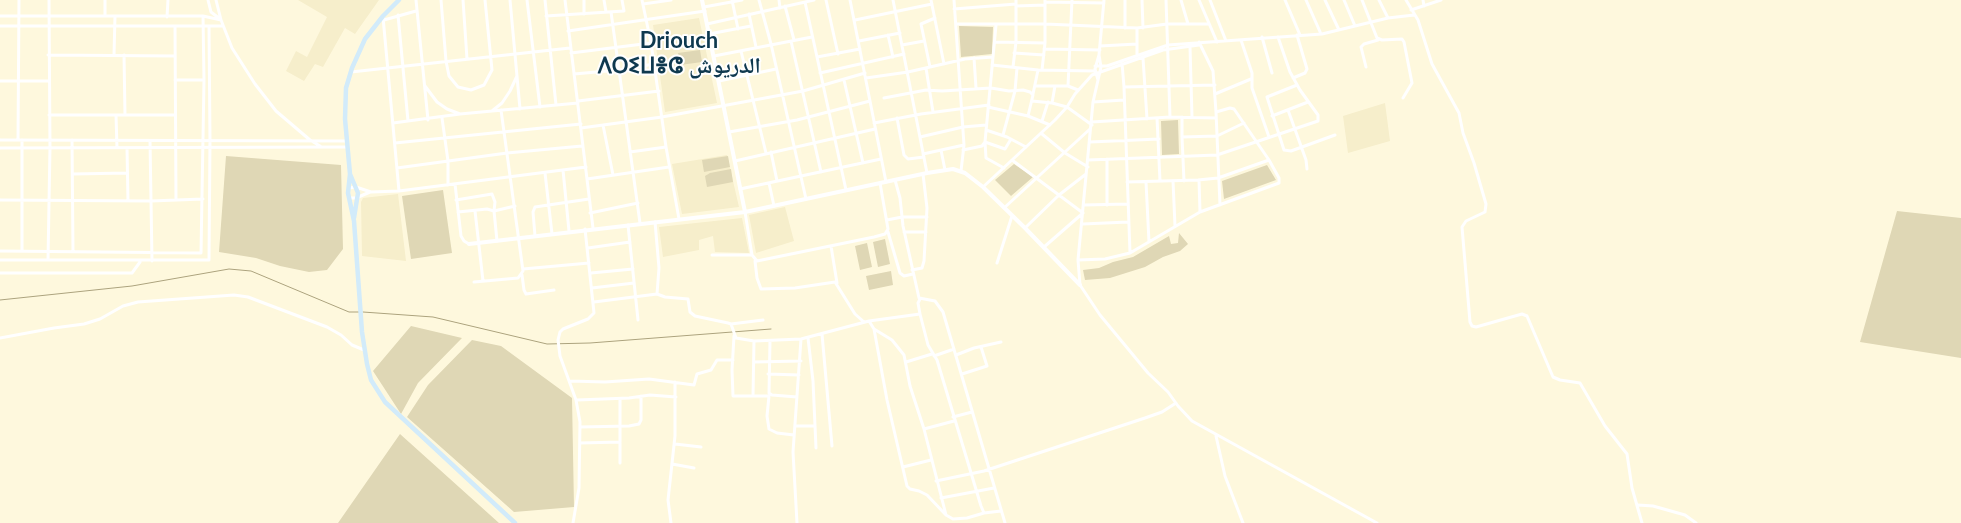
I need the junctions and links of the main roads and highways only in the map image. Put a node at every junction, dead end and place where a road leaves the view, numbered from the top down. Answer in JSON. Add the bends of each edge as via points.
{"nodes":[{"id":1,"x":398,"y":0,"type":"edge"},
{"id":2,"x":350,"y":174,"type":"junction"},
{"id":3,"x":354,"y":221,"type":"junction"},
{"id":4,"x":515,"y":523,"type":"edge"}],
"edges":[{"from":1,"to":2,"type":"main road","via":[[365,40],[351,72],[345,96]]},
{"from":2,"to":3,"type":"main road","via":[[347,188]]},
{"from":2,"to":3,"type":"main road","via":[[358,197]]},
{"from":3,"to":4,"type":"main road","via":[[364,350],[371,380],[385,402]]}]}
